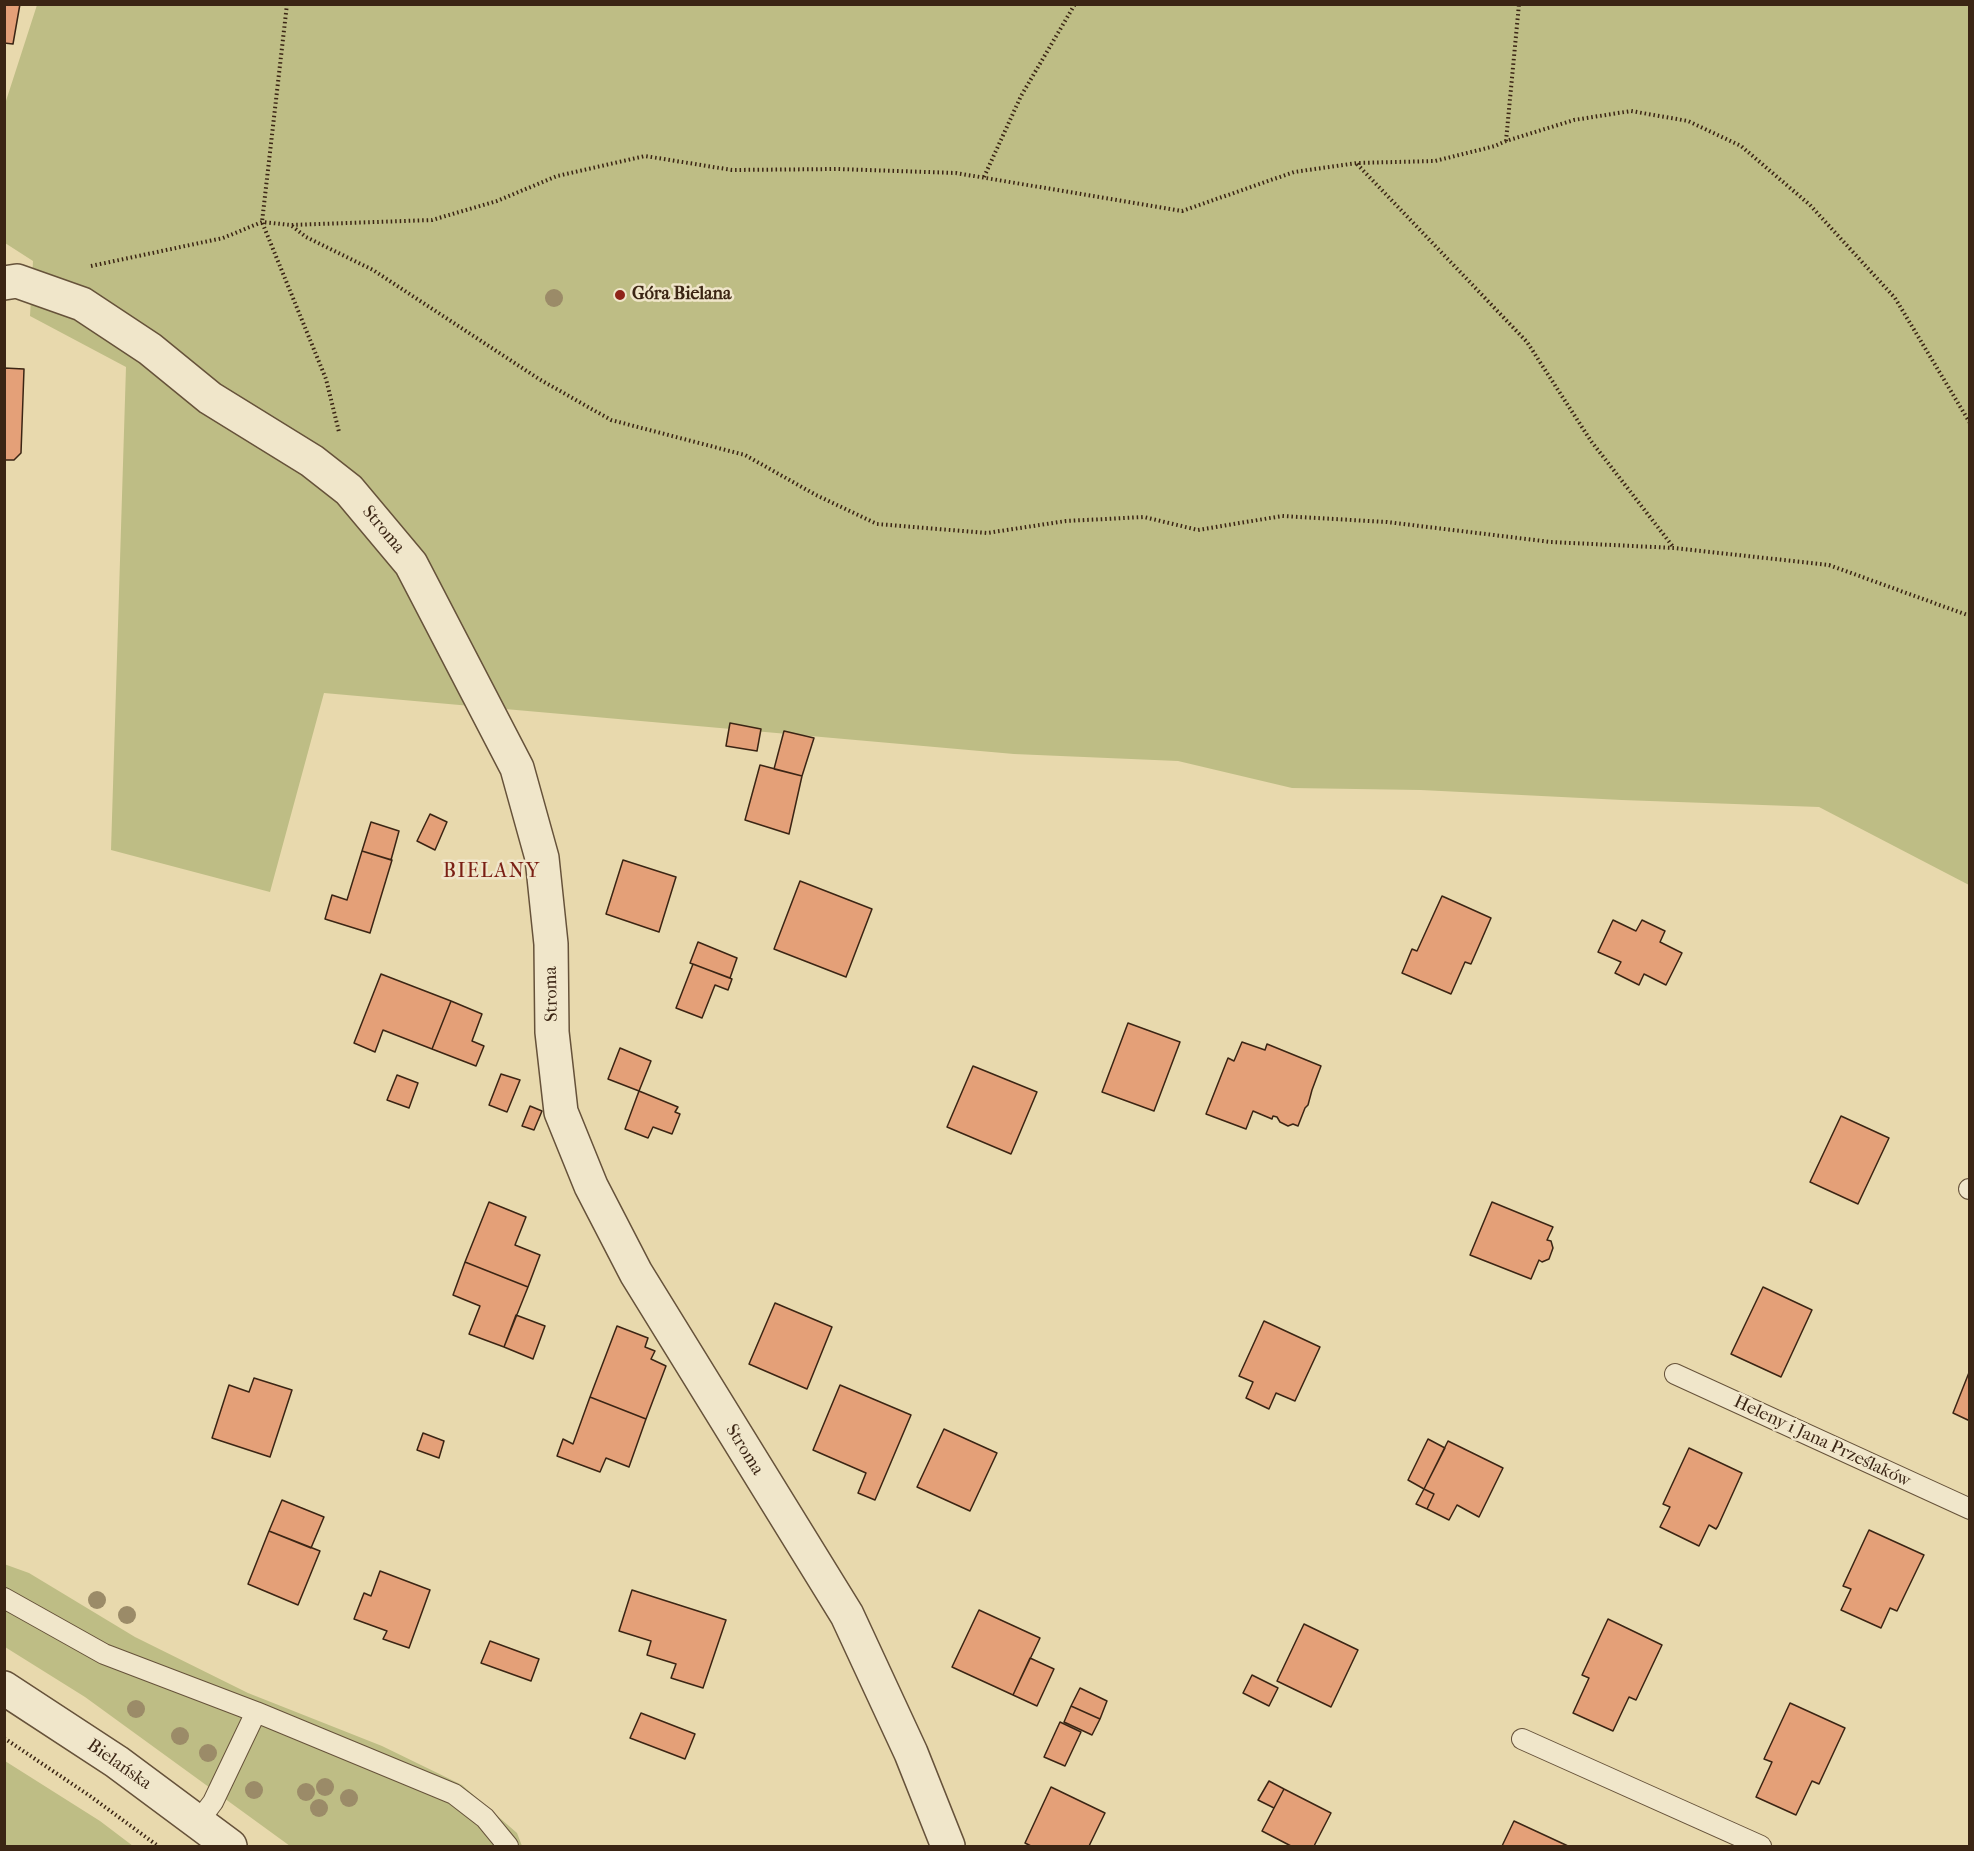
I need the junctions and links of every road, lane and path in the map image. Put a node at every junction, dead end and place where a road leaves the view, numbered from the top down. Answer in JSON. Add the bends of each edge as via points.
{"nodes":[{"id":1,"x":287,"y":4,"type":"edge"},
{"id":2,"x":1074,"y":4,"type":"edge"},
{"id":3,"x":1519,"y":4,"type":"edge"},
{"id":4,"x":1506,"y":141,"type":"junction"},
{"id":5,"x":1357,"y":163,"type":"junction"},
{"id":6,"x":984,"y":177,"type":"junction"},
{"id":7,"x":262,"y":222,"type":"junction"},
{"id":8,"x":291,"y":225,"type":"junction"},
{"id":9,"x":86,"y":267,"type":"dead end"},
{"id":10,"x":11,"y":282,"type":"edge"},
{"id":11,"x":1970,"y":423,"type":"edge"},
{"id":12,"x":349,"y":490,"type":"junction"},
{"id":13,"x":1674,"y":548,"type":"junction"},
{"id":14,"x":1970,"y":616,"type":"edge"},
{"id":15,"x":1675,"y":1374,"type":"dead end"},
{"id":16,"x":1970,"y":1509,"type":"edge"},
{"id":17,"x":4,"y":1598,"type":"edge"},
{"id":18,"x":4,"y":1688,"type":"edge"},
{"id":19,"x":256,"y":1712,"type":"junction"},
{"id":20,"x":4,"y":1738,"type":"edge"},
{"id":21,"x":1522,"y":1739,"type":"dead end"},
{"id":22,"x":198,"y":1822,"type":"junction"},
{"id":23,"x":158,"y":1846,"type":"edge"},
{"id":24,"x":230,"y":1846,"type":"edge"},
{"id":25,"x":508,"y":1846,"type":"edge"},
{"id":26,"x":948,"y":1846,"type":"edge"},
{"id":27,"x":1761,"y":1846,"type":"edge"}],
"edges":[{"from":1,"to":7,"type":"path"},
{"from":2,"to":6,"type":"path","via":[[1021,96]]},
{"from":3,"to":4,"type":"path"},
{"from":4,"to":5,"type":"path","via":[[1435,161]]},
{"from":4,"to":11,"type":"path","via":[[1574,120],[1630,111],[1688,121],[1741,146],[1810,205],[1895,298]]},
{"from":5,"to":6,"type":"path","via":[[1294,172],[1182,212]]},
{"from":5,"to":13,"type":"path","via":[[1527,342],[1591,441]]},
{"from":6,"to":8,"type":"path","via":[[850,169],[732,170],[645,156],[557,176],[497,201],[432,220]]},
{"from":7,"to":8,"type":"path"},
{"from":7,"to":9,"type":"path","via":[[224,238]]},
{"from":7,"to":12,"type":"path","via":[[326,379]]},
{"from":8,"to":13,"type":"path","via":[[306,237],[373,270],[539,379],[611,420],[745,455],[877,524],[987,533],[1066,521],[1144,517],[1198,530],[1282,516],[1387,522],[1551,542]]},
{"from":10,"to":12,"type":"street","name":"Stroma","via":[[82,304],[150,349],[210,398],[312,461]]},
{"from":12,"to":26,"type":"street","name":"Stroma","via":[[411,564],[517,768],[542,858],[551,944],[552,1032],[561,1112],[591,1186],[636,1273],[847,1615],[911,1753]]},
{"from":13,"to":14,"type":"path","via":[[1829,566]]},
{"from":15,"to":16,"type":"lane","name":"Heleny i Jana Prześlaków"},
{"from":17,"to":19,"type":"lane","via":[[104,1654]]},
{"from":18,"to":22,"type":"street","name":"Bielańska","via":[[117,1762]]},
{"from":19,"to":22,"type":"lane","via":[[213,1802]]},
{"from":19,"to":25,"type":"lane","via":[[454,1794],[485,1818]]},
{"from":20,"to":23,"type":"path"},
{"from":21,"to":27,"type":"lane"},
{"from":22,"to":24,"type":"street","name":"Bielańska"}]}
